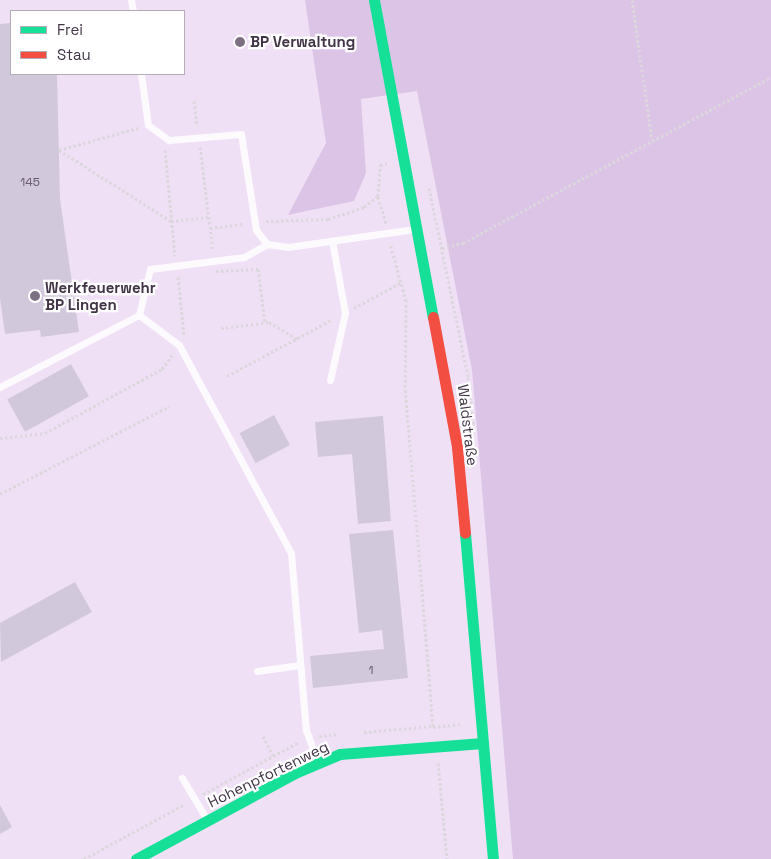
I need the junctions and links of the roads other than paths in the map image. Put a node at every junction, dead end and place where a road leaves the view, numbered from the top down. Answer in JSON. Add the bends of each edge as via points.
{"nodes":[{"id":1,"x":374,"y":0,"type":"edge"},
{"id":2,"x":141,"y":75,"type":"edge"},
{"id":3,"x":417,"y":229,"type":"junction"},
{"id":4,"x":332,"y":241,"type":"junction"},
{"id":5,"x":267,"y":244,"type":"junction"},
{"id":6,"x":139,"y":315,"type":"junction"},
{"id":7,"x":330,"y":380,"type":"dead end"},
{"id":8,"x":0,"y":387,"type":"edge"},
{"id":9,"x":300,"y":665,"type":"junction"},
{"id":10,"x":257,"y":671,"type":"dead end"},
{"id":11,"x":483,"y":743,"type":"junction"},
{"id":12,"x":318,"y":762,"type":"junction"},
{"id":13,"x":182,"y":778,"type":"dead end"},
{"id":14,"x":208,"y":820,"type":"junction"},
{"id":15,"x":136,"y":859,"type":"edge"},
{"id":16,"x":493,"y":859,"type":"edge"}],
"edges":[{"from":1,"to":3,"type":"street","name":"Waldstraße"},
{"from":2,"to":5,"type":"lane","via":[[148,125],[169,140],[241,134],[255,222]]},
{"from":3,"to":4,"type":"lane"},
{"from":3,"to":11,"type":"street","name":"Waldstraße","via":[[457,446]]},
{"from":4,"to":5,"type":"lane","via":[[288,247]]},
{"from":4,"to":7,"type":"lane","via":[[345,313]]},
{"from":5,"to":6,"type":"lane","via":[[244,257],[150,269]]},
{"from":6,"to":8,"type":"lane"},
{"from":6,"to":9,"type":"lane","via":[[179,345],[291,553]]},
{"from":9,"to":10,"type":"lane"},
{"from":9,"to":12,"type":"lane","via":[[306,730]]},
{"from":11,"to":12,"type":"street","name":"Hohenpfortenweg","via":[[340,754]]},
{"from":11,"to":16,"type":"street","name":"Waldstraße"},
{"from":12,"to":14,"type":"street","name":"Hohenpfortenweg"},
{"from":13,"to":14,"type":"lane"},
{"from":14,"to":15,"type":"street","name":"Hohenpfortenweg"}]}
